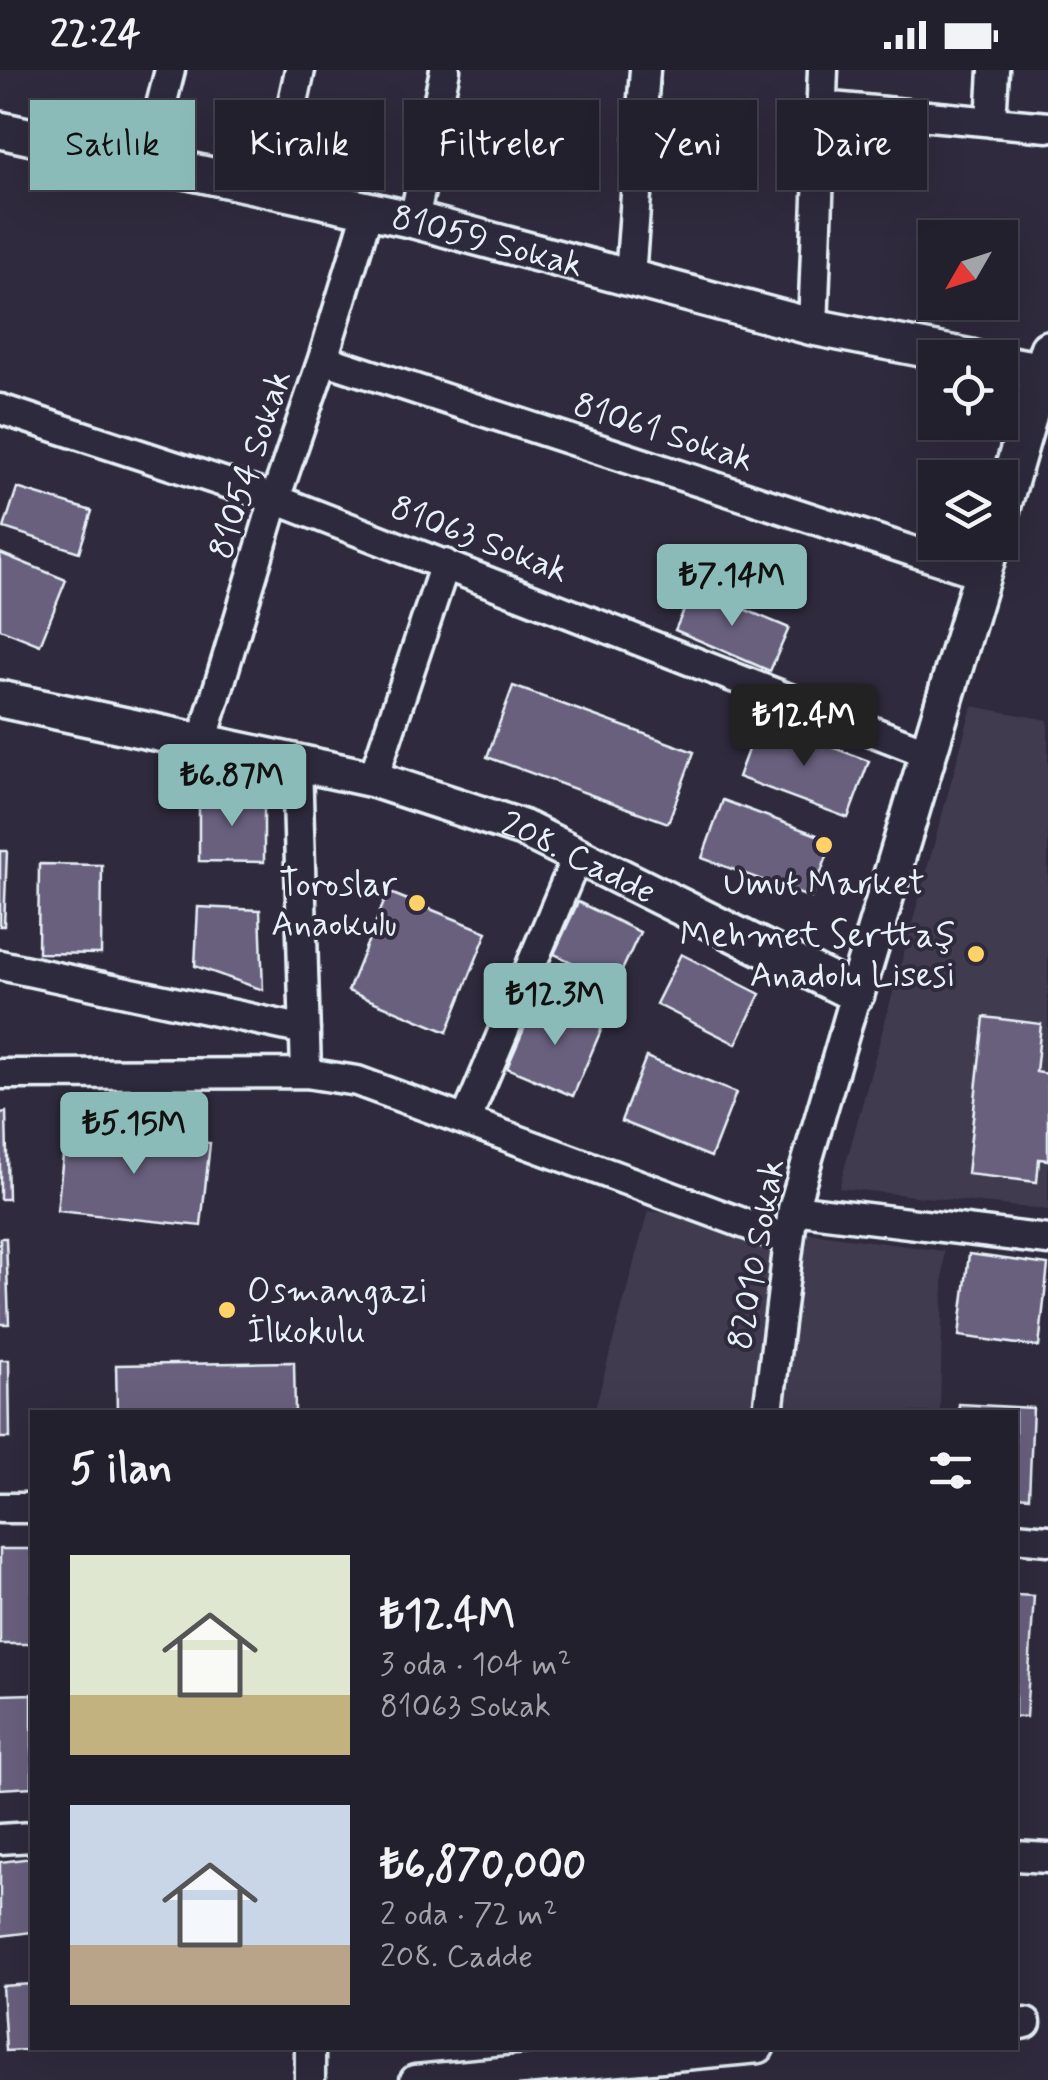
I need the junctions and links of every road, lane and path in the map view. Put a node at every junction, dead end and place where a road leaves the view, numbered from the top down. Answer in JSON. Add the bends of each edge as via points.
{"nodes":[{"id":1,"x":170,"y":70,"type":"edge"},
{"id":2,"x":300,"y":70,"type":"edge"},
{"id":3,"x":444,"y":70,"type":"edge"},
{"id":4,"x":645,"y":70,"type":"edge"},
{"id":5,"x":824,"y":70,"type":"edge"},
{"id":6,"x":994,"y":70,"type":"edge"},
{"id":7,"x":162,"y":100,"type":"edge"},
{"id":8,"x":294,"y":100,"type":"edge"},
{"id":9,"x":822,"y":100,"type":"edge"},
{"id":10,"x":927,"y":116,"type":"edge"},
{"id":11,"x":991,"y":122,"type":"junction"},
{"id":12,"x":1048,"y":127,"type":"edge"},
{"id":13,"x":0,"y":130,"type":"edge"},
{"id":14,"x":30,"y":136,"type":"edge"},
{"id":15,"x":274,"y":190,"type":"edge"},
{"id":16,"x":818,"y":190,"type":"edge"},
{"id":17,"x":368,"y":211,"type":"junction"},
{"id":18,"x":414,"y":220,"type":"junction"},
{"id":19,"x":630,"y":278,"type":"junction"},
{"id":20,"x":813,"y":327,"type":"junction"},
{"id":21,"x":918,"y":347,"type":"edge"},
{"id":22,"x":323,"y":358,"type":"junction"},
{"id":23,"x":1018,"y":363,"type":"edge"},
{"id":24,"x":1046,"y":364,"type":"edge"},
{"id":25,"x":0,"y":409,"type":"edge"},
{"id":26,"x":1017,"y":460,"type":"edge"},
{"id":27,"x":274,"y":499,"type":"junction"},
{"id":28,"x":918,"y":537,"type":"edge"},
{"id":29,"x":986,"y":560,"type":"edge"},
{"id":30,"x":444,"y":564,"type":"junction"},
{"id":31,"x":0,"y":700,"type":"edge"},
{"id":32,"x":202,"y":742,"type":"junction"},
{"id":33,"x":928,"y":753,"type":"junction"},
{"id":34,"x":297,"y":762,"type":"junction"},
{"id":35,"x":373,"y":779,"type":"junction"},
{"id":36,"x":578,"y":854,"type":"junction"},
{"id":37,"x":0,"y":964,"type":"edge"},
{"id":38,"x":856,"y":994,"type":"junction"},
{"id":39,"x":304,"y":1030,"type":"junction"},
{"id":40,"x":306,"y":1073,"type":"junction"},
{"id":41,"x":0,"y":1074,"type":"edge"},
{"id":42,"x":466,"y":1120,"type":"junction"},
{"id":43,"x":793,"y":1209,"type":"junction"},
{"id":44,"x":789,"y":1240,"type":"junction"},
{"id":45,"x":1048,"y":1240,"type":"edge"},
{"id":46,"x":768,"y":1410,"type":"edge"},
{"id":47,"x":0,"y":1508,"type":"edge"},
{"id":48,"x":30,"y":1508,"type":"edge"},
{"id":49,"x":1018,"y":1537,"type":"edge"},
{"id":50,"x":1048,"y":1540,"type":"edge"},
{"id":51,"x":30,"y":1837,"type":"edge"},
{"id":52,"x":0,"y":1839,"type":"edge"},
{"id":53,"x":1018,"y":1856,"type":"edge"},
{"id":54,"x":1048,"y":1858,"type":"edge"},
{"id":55,"x":310,"y":2050,"type":"edge"},
{"id":56,"x":743,"y":2050,"type":"edge"},
{"id":57,"x":641,"y":2062,"type":"edge"},
{"id":58,"x":310,"y":2080,"type":"edge"},
{"id":59,"x":415,"y":2080,"type":"edge"}],
"edges":[{"from":1,"to":7,"type":"street"},
{"from":2,"to":8,"type":"street"},
{"from":3,"to":18,"type":"street"},
{"from":4,"to":19,"type":"street"},
{"from":5,"to":9,"type":"street"},
{"from":6,"to":11,"type":"street"},
{"from":10,"to":11,"type":"street"},
{"from":11,"to":12,"type":"street"},
{"from":13,"to":14,"type":"street","name":"81059 Sokak"},
{"from":15,"to":17,"type":"street","name":"81059 Sokak"},
{"from":16,"to":20,"type":"street"},
{"from":17,"to":18,"type":"street","name":"81059 Sokak"},
{"from":17,"to":22,"type":"street","name":"81054 Sokak"},
{"from":18,"to":19,"type":"street","name":"81059 Sokak"},
{"from":19,"to":20,"type":"street","name":"81059 Sokak"},
{"from":20,"to":21,"type":"street","name":"81059 Sokak"},
{"from":22,"to":27,"type":"street","name":"81054 Sokak"},
{"from":22,"to":28,"type":"street","name":"81061 Sokak"},
{"from":23,"to":24,"type":"street"},
{"from":24,"to":26,"type":"street"},
{"from":25,"to":27,"type":"street","name":"81063 Sokak"},
{"from":27,"to":30,"type":"street","name":"81063 Sokak"},
{"from":27,"to":32,"type":"street","name":"81054 Sokak"},
{"from":29,"to":33,"type":"street"},
{"from":30,"to":33,"type":"street","name":"81063 Sokak"},
{"from":30,"to":35,"type":"street"},
{"from":31,"to":32,"type":"street","name":"208. Cadde"},
{"from":32,"to":34,"type":"street","name":"208. Cadde"},
{"from":33,"to":38,"type":"street"},
{"from":34,"to":35,"type":"street","name":"208. Cadde"},
{"from":34,"to":39,"type":"street"},
{"from":35,"to":36,"type":"street","name":"208. Cadde","via":[[522,828]]},
{"from":36,"to":38,"type":"street","name":"208. Cadde"},
{"from":36,"to":42,"type":"street"},
{"from":37,"to":39,"type":"street"},
{"from":38,"to":43,"type":"street","name":"82010 Sokak"},
{"from":39,"to":40,"type":"street"},
{"from":40,"to":41,"type":"street"},
{"from":40,"to":42,"type":"street","via":[[358,1081]]},
{"from":42,"to":44,"type":"street"},
{"from":43,"to":44,"type":"street","name":"82010 Sokak"},
{"from":43,"to":45,"type":"street"},
{"from":44,"to":46,"type":"street","name":"82010 Sokak"},
{"from":47,"to":48,"type":"street"},
{"from":49,"to":50,"type":"street"},
{"from":51,"to":52,"type":"street"},
{"from":53,"to":54,"type":"street"},
{"from":55,"to":58,"type":"street"},
{"from":56,"to":57,"type":"street"},
{"from":57,"to":59,"type":"street"}]}
